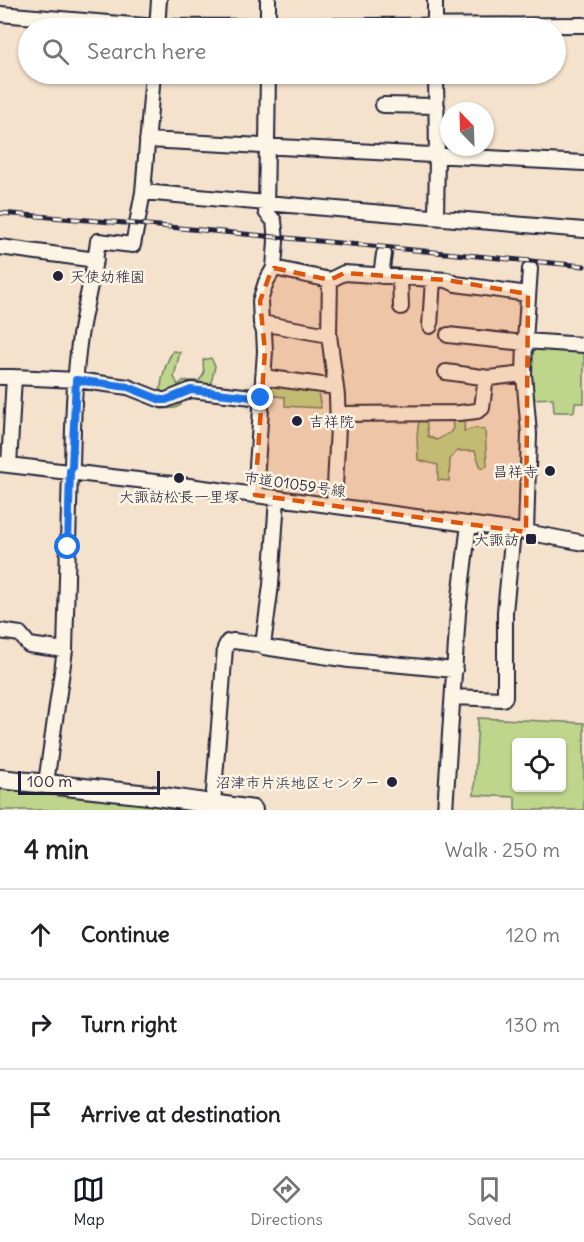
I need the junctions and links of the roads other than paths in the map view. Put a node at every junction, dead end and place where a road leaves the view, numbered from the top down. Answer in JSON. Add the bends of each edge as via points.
{"nodes":[{"id":1,"x":159,"y":0,"type":"edge"},
{"id":2,"x":268,"y":0,"type":"edge"},
{"id":3,"x":435,"y":0,"type":"edge"},
{"id":4,"x":0,"y":14,"type":"edge"},
{"id":5,"x":45,"y":18,"type":"edge"},
{"id":6,"x":158,"y":18,"type":"edge"},
{"id":7,"x":268,"y":18,"type":"edge"},
{"id":8,"x":435,"y":18,"type":"edge"},
{"id":9,"x":566,"y":25,"type":"edge"},
{"id":10,"x":584,"y":25,"type":"edge"},
{"id":11,"x":152,"y":84,"type":"edge"},
{"id":12,"x":268,"y":84,"type":"edge"},
{"id":13,"x":436,"y":84,"type":"edge"},
{"id":14,"x":383,"y":105,"type":"dead end"},
{"id":15,"x":436,"y":106,"type":"junction"},
{"id":16,"x":147,"y":140,"type":"junction"},
{"id":17,"x":267,"y":147,"type":"junction"},
{"id":18,"x":437,"y":156,"type":"junction"},
{"id":19,"x":584,"y":163,"type":"edge"},
{"id":20,"x":143,"y":192,"type":"junction"},
{"id":21,"x":266,"y":204,"type":"junction"},
{"id":22,"x":436,"y":217,"type":"junction"},
{"id":23,"x":584,"y":230,"type":"edge"},
{"id":24,"x":0,"y":247,"type":"edge"},
{"id":25,"x":384,"y":254,"type":"dead end"},
{"id":26,"x":96,"y":260,"type":"junction"},
{"id":27,"x":274,"y":268,"type":"junction"},
{"id":28,"x":530,"y":270,"type":"dead end"},
{"id":29,"x":381,"y":276,"type":"junction"},
{"id":30,"x":400,"y":277,"type":"junction"},
{"id":31,"x":433,"y":279,"type":"junction"},
{"id":32,"x":330,"y":280,"type":"junction"},
{"id":33,"x":528,"y":294,"type":"junction"},
{"id":34,"x":400,"y":306,"type":"dead end"},
{"id":35,"x":261,"y":323,"type":"junction"},
{"id":36,"x":430,"y":326,"type":"dead end"},
{"id":37,"x":329,"y":335,"type":"junction"},
{"id":38,"x":448,"y":336,"type":"dead end"},
{"id":39,"x":525,"y":342,"type":"junction"},
{"id":40,"x":584,"y":345,"type":"edge"},
{"id":41,"x":446,"y":372,"type":"dead end"},
{"id":42,"x":524,"y":374,"type":"junction"},
{"id":43,"x":7,"y":377,"type":"edge"},
{"id":44,"x":262,"y":377,"type":"junction"},
{"id":45,"x":489,"y":378,"type":"junction"},
{"id":46,"x":76,"y":380,"type":"junction"},
{"id":47,"x":336,"y":387,"type":"junction"},
{"id":48,"x":261,"y":398,"type":"junction"},
{"id":49,"x":338,"y":414,"type":"junction"},
{"id":50,"x":4,"y":464,"type":"edge"},
{"id":51,"x":70,"y":471,"type":"junction"},
{"id":52,"x":255,"y":495,"type":"junction"},
{"id":53,"x":277,"y":499,"type":"junction"},
{"id":54,"x":334,"y":506,"type":"junction"},
{"id":55,"x":469,"y":524,"type":"junction"},
{"id":56,"x":519,"y":531,"type":"junction"},
{"id":57,"x":584,"y":543,"type":"edge"},
{"id":58,"x":0,"y":631,"type":"edge"},
{"id":59,"x":263,"y":645,"type":"junction"},
{"id":60,"x":65,"y":650,"type":"junction"},
{"id":61,"x":455,"y":670,"type":"junction"},
{"id":62,"x":453,"y":697,"type":"junction"},
{"id":63,"x":0,"y":779,"type":"edge"},
{"id":64,"x":46,"y":783,"type":"junction"},
{"id":65,"x":213,"y":804,"type":"junction"},
{"id":66,"x":253,"y":810,"type":"edge"},
{"id":67,"x":445,"y":810,"type":"edge"}],
"edges":[{"from":1,"to":6,"type":"street"},
{"from":2,"to":7,"type":"street"},
{"from":3,"to":8,"type":"street"},
{"from":4,"to":5,"type":"street"},
{"from":9,"to":10,"type":"street"},
{"from":11,"to":16,"type":"street"},
{"from":12,"to":17,"type":"street"},
{"from":13,"to":15,"type":"street"},
{"from":14,"to":15,"type":"street"},
{"from":15,"to":18,"type":"street"},
{"from":16,"to":17,"type":"street"},
{"from":16,"to":20,"type":"street"},
{"from":17,"to":18,"type":"street"},
{"from":17,"to":21,"type":"street"},
{"from":18,"to":19,"type":"street"},
{"from":18,"to":22,"type":"street"},
{"from":20,"to":21,"type":"street"},
{"from":20,"to":26,"type":"street","via":[[133,245],[98,241]]},
{"from":21,"to":22,"type":"street"},
{"from":21,"to":27,"type":"street","via":[[276,232]]},
{"from":22,"to":23,"type":"street"},
{"from":24,"to":26,"type":"street"},
{"from":25,"to":29,"type":"street"},
{"from":26,"to":46,"type":"street","via":[[80,333]]},
{"from":27,"to":32,"type":"street"},
{"from":27,"to":35,"type":"street","via":[[260,301]]},
{"from":28,"to":33,"type":"street"},
{"from":29,"to":30,"type":"street"},
{"from":29,"to":32,"type":"street","via":[[344,273]]},
{"from":30,"to":31,"type":"street"},
{"from":30,"to":34,"type":"street"},
{"from":31,"to":33,"type":"street"},
{"from":31,"to":36,"type":"street"},
{"from":32,"to":37,"type":"street"},
{"from":33,"to":39,"type":"street"},
{"from":35,"to":37,"type":"street"},
{"from":35,"to":44,"type":"street","via":[[265,351]]},
{"from":37,"to":47,"type":"street"},
{"from":38,"to":39,"type":"street"},
{"from":39,"to":40,"type":"street"},
{"from":39,"to":42,"type":"street"},
{"from":41,"to":45,"type":"street"},
{"from":42,"to":45,"type":"street"},
{"from":42,"to":56,"type":"street","via":[[529,434]]},
{"from":43,"to":46,"type":"street"},
{"from":43,"to":50,"type":"street"},
{"from":44,"to":47,"type":"street"},
{"from":44,"to":48,"type":"street"},
{"from":45,"to":49,"type":"street","via":[[482,408],[477,411]]},
{"from":46,"to":48,"type":"street","via":[[128,387],[161,400],[191,390]]},
{"from":46,"to":51,"type":"street"},
{"from":47,"to":49,"type":"street"},
{"from":48,"to":52,"type":"street"},
{"from":49,"to":54,"type":"street"},
{"from":50,"to":51,"type":"street","name":"市道01059号線"},
{"from":51,"to":52,"type":"street","name":"市道01059号線"},
{"from":51,"to":60,"type":"street"},
{"from":52,"to":53,"type":"street","name":"市道01059号線"},
{"from":53,"to":54,"type":"street","name":"市道01059号線"},
{"from":53,"to":59,"type":"street"},
{"from":54,"to":55,"type":"street","name":"市道01059号線"},
{"from":55,"to":56,"type":"street","name":"市道01059号線"},
{"from":55,"to":61,"type":"street"},
{"from":56,"to":57,"type":"street","name":"市道01059号線"},
{"from":56,"to":62,"type":"street","via":[[505,612],[505,698]]},
{"from":58,"to":60,"type":"street","via":[[20,634],[29,645]]},
{"from":59,"to":61,"type":"street","via":[[349,660]]},
{"from":59,"to":65,"type":"street","via":[[234,641],[225,648]]},
{"from":60,"to":64,"type":"street"},
{"from":61,"to":62,"type":"street"},
{"from":62,"to":67,"type":"street"},
{"from":63,"to":64,"type":"main road"},
{"from":64,"to":65,"type":"main road"},
{"from":65,"to":66,"type":"main road"}]}
